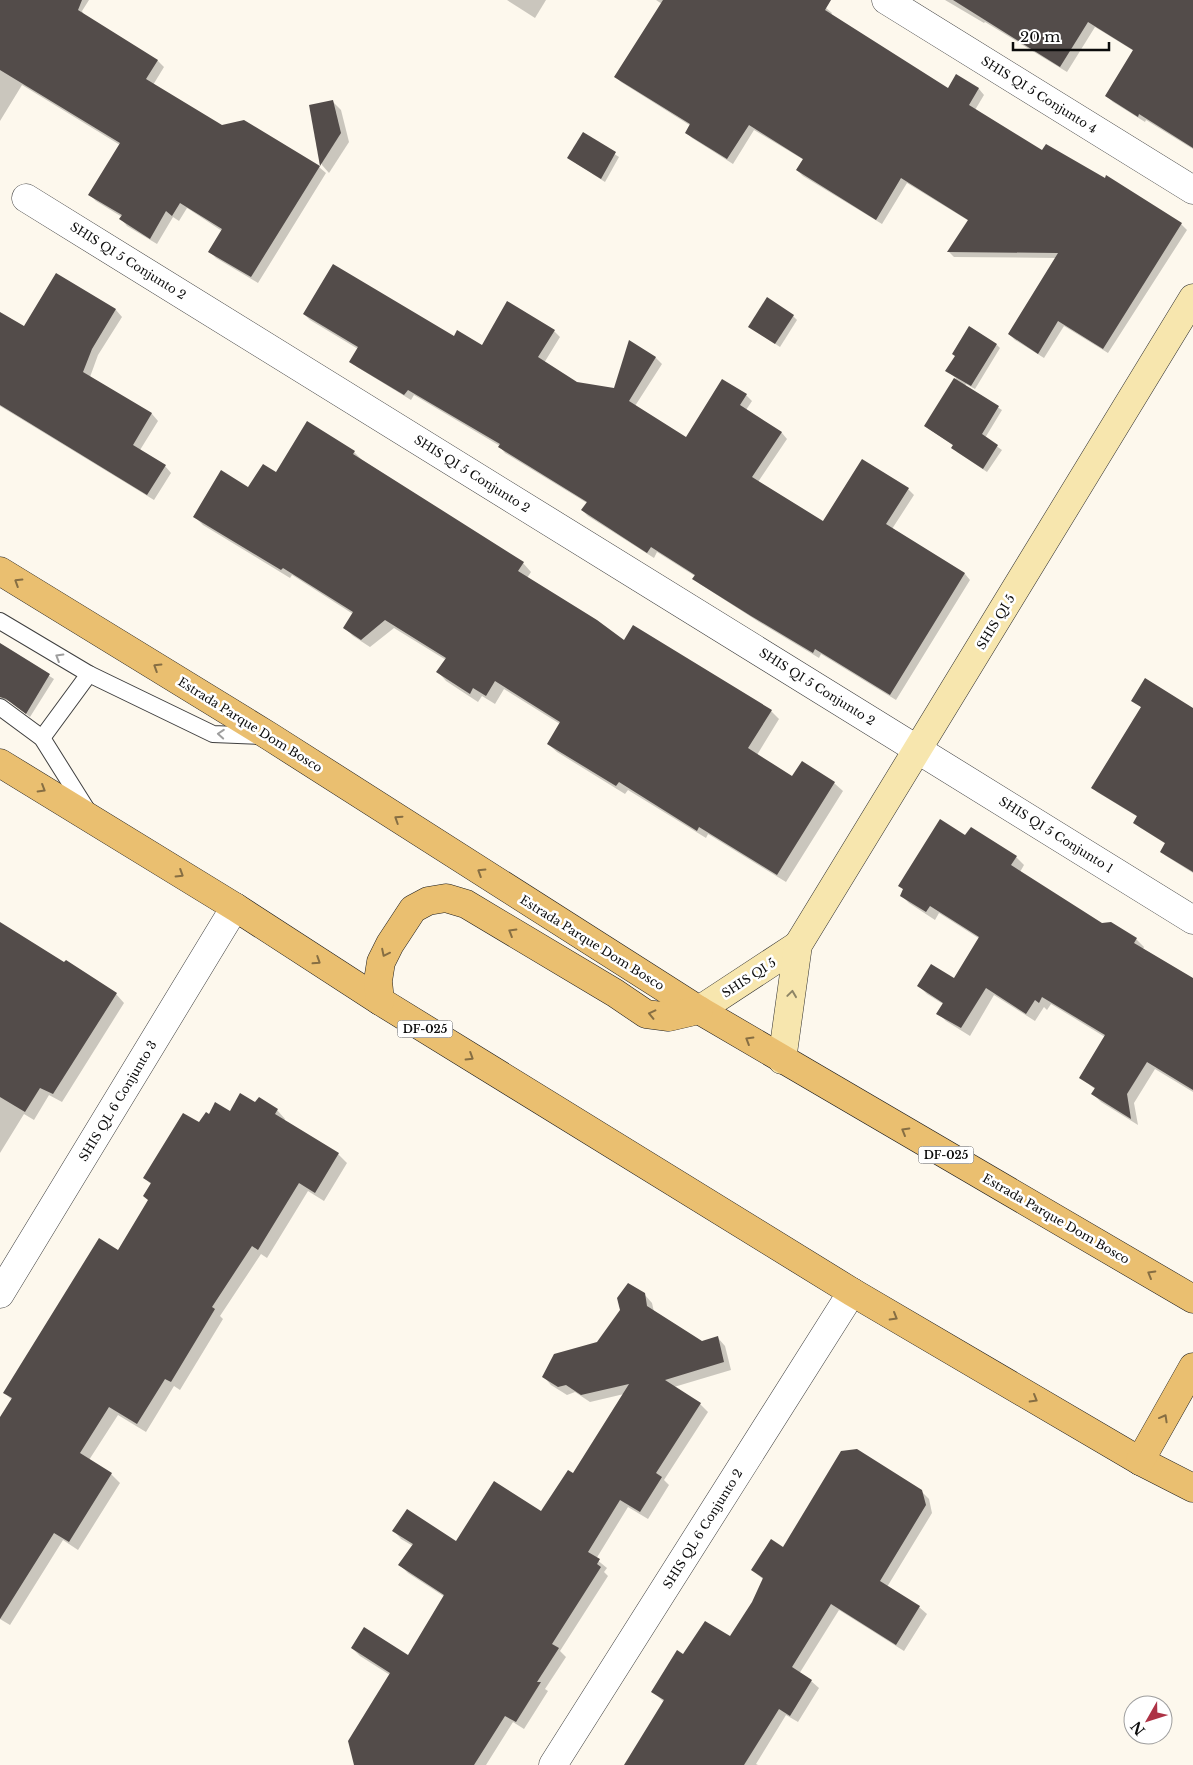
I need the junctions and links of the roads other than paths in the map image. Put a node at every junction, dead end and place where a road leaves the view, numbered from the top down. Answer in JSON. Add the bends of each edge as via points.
{"nodes":[{"id":1,"x":886,"y":0,"type":"edge"},
{"id":2,"x":1193,"y":190,"type":"edge"},
{"id":3,"x":26,"y":198,"type":"dead end"},
{"id":4,"x":1193,"y":298,"type":"edge"},
{"id":5,"x":0,"y":571,"type":"edge"},
{"id":6,"x":0,"y":621,"type":"edge"},
{"id":7,"x":88,"y":674,"type":"junction"},
{"id":8,"x":0,"y":707,"type":"edge"},
{"id":9,"x":269,"y":736,"type":"junction"},
{"id":10,"x":42,"y":738,"type":"junction"},
{"id":11,"x":918,"y":750,"type":"junction"},
{"id":12,"x":0,"y":764,"type":"edge"},
{"id":13,"x":95,"y":821,"type":"junction"},
{"id":14,"x":235,"y":907,"type":"junction"},
{"id":15,"x":1193,"y":920,"type":"edge"},
{"id":16,"x":798,"y":946,"type":"junction"},
{"id":17,"x":380,"y":1001,"type":"junction"},
{"id":18,"x":699,"y":1010,"type":"junction"},
{"id":19,"x":782,"y":1060,"type":"junction"},
{"id":20,"x":852,"y":1292,"type":"junction"},
{"id":21,"x":0,"y":1294,"type":"edge"},
{"id":22,"x":1193,"y":1299,"type":"edge"},
{"id":23,"x":1193,"y":1367,"type":"edge"},
{"id":24,"x":1140,"y":1461,"type":"junction"},
{"id":25,"x":1192,"y":1485,"type":"edge"},
{"id":26,"x":553,"y":1765,"type":"edge"}],
"edges":[{"from":1,"to":2,"type":"street","name":"SHIS QI 5 Conjunto 4"},
{"from":3,"to":11,"type":"street","name":"SHIS QI 5 Conjunto 2"},
{"from":4,"to":11,"type":"street","name":"SHIS QI 5"},
{"from":9,"to":5,"type":"main road","name":"Estrada Parque Dom Bosco","number":"DF-025","one_way":true},
{"from":7,"to":6,"type":"lane","one_way":true},
{"from":9,"to":7,"type":"lane","one_way":true,"via":[[213,734]]},
{"from":7,"to":10,"type":"lane"},
{"from":8,"to":10,"type":"lane"},
{"from":18,"to":9,"type":"main road","name":"Estrada Parque Dom Bosco","number":"DF-025","one_way":true},
{"from":10,"to":13,"type":"lane"},
{"from":11,"to":15,"type":"street","name":"SHIS QI 5 Conjunto 1"},
{"from":11,"to":16,"type":"street","name":"SHIS QI 5"},
{"from":12,"to":13,"type":"main road","number":"DF-025","one_way":true},
{"from":13,"to":14,"type":"main road","number":"DF-025","one_way":true},
{"from":14,"to":17,"type":"main road","number":"DF-025","one_way":true},
{"from":14,"to":21,"type":"street","name":"SHIS QL 6 Conjunto 3"},
{"from":16,"to":18,"type":"street","name":"SHIS QI 5"},
{"from":19,"to":16,"type":"street","name":"SHIS QI 5","one_way":true},
{"from":18,"to":17,"type":"main road","one_way":true,"via":[[669,1017],[646,1014],[466,904],[446,898],[428,901],[413,909],[390,944],[381,962],[378,981]]},
{"from":17,"to":20,"type":"main road","number":"DF-025","one_way":true},
{"from":19,"to":18,"type":"main road","name":"Estrada Parque Dom Bosco","number":"DF-025","one_way":true},
{"from":22,"to":19,"type":"main road","name":"Estrada Parque Dom Bosco","number":"DF-025","one_way":true},
{"from":20,"to":24,"type":"main road","number":"DF-025","one_way":true},
{"from":20,"to":26,"type":"street","name":"SHIS QL 6 Conjunto 2"},
{"from":24,"to":23,"type":"main road","one_way":true},
{"from":24,"to":25,"type":"main road","number":"DF-025"}]}
